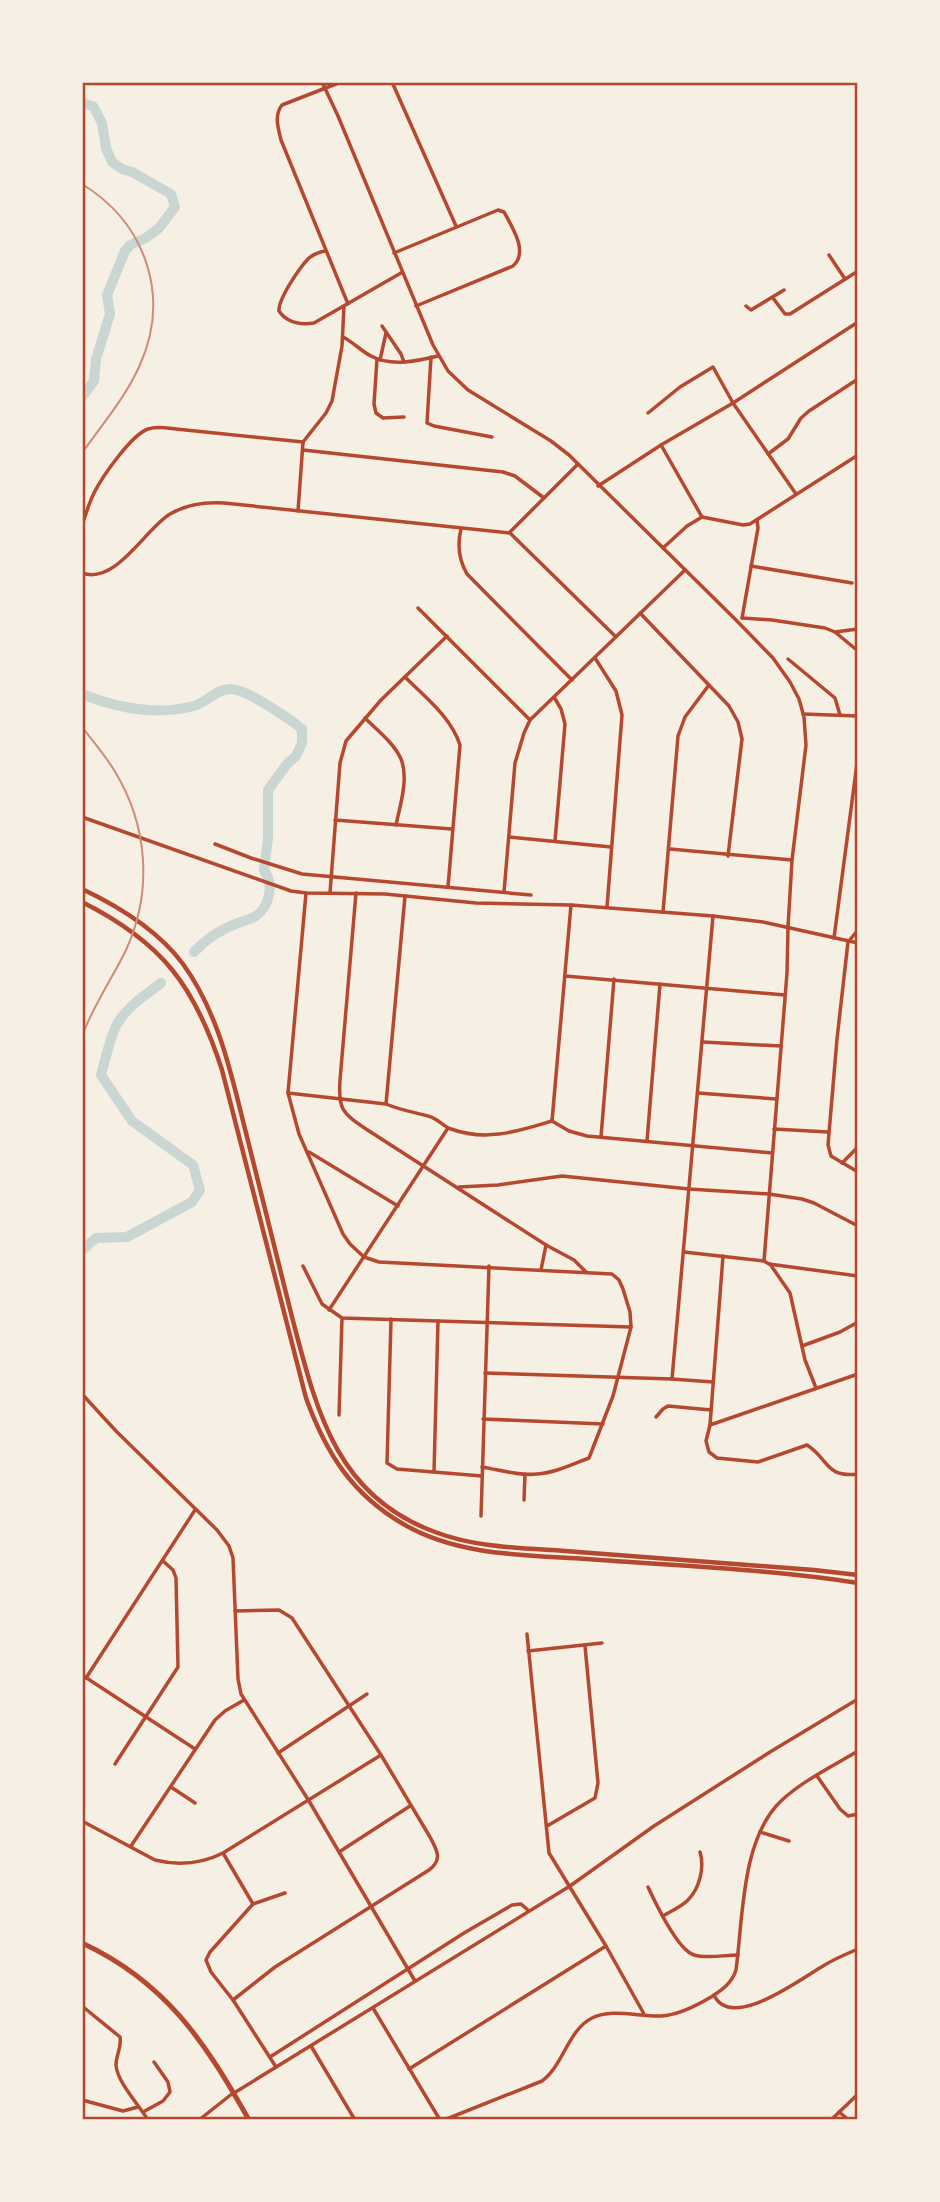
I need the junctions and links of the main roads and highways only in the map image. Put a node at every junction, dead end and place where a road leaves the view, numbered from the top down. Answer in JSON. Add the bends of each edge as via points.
{"nodes":[{"id":1,"x":82,"y":889,"type":"edge"},
{"id":2,"x":82,"y":902,"type":"edge"},
{"id":3,"x":858,"y":1575,"type":"edge"},
{"id":4,"x":858,"y":1583,"type":"edge"},
{"id":5,"x":82,"y":1943,"type":"edge"},
{"id":6,"x":249,"y":2120,"type":"edge"}],
"edges":[{"from":1,"to":3,"type":"main road","via":[[152,931],[195,982],[229,1069],[322,1421],[334,1447],[368,1490],[389,1508],[436,1533],[492,1545]]},
{"from":2,"to":4,"type":"main road","via":[[146,942],[193,998],[205,1023],[222,1070],[314,1420],[346,1477],[364,1496],[407,1527],[486,1551]]},
{"from":5,"to":6,"type":"main road","via":[[120,1963],[159,1994],[194,2031]]}]}
